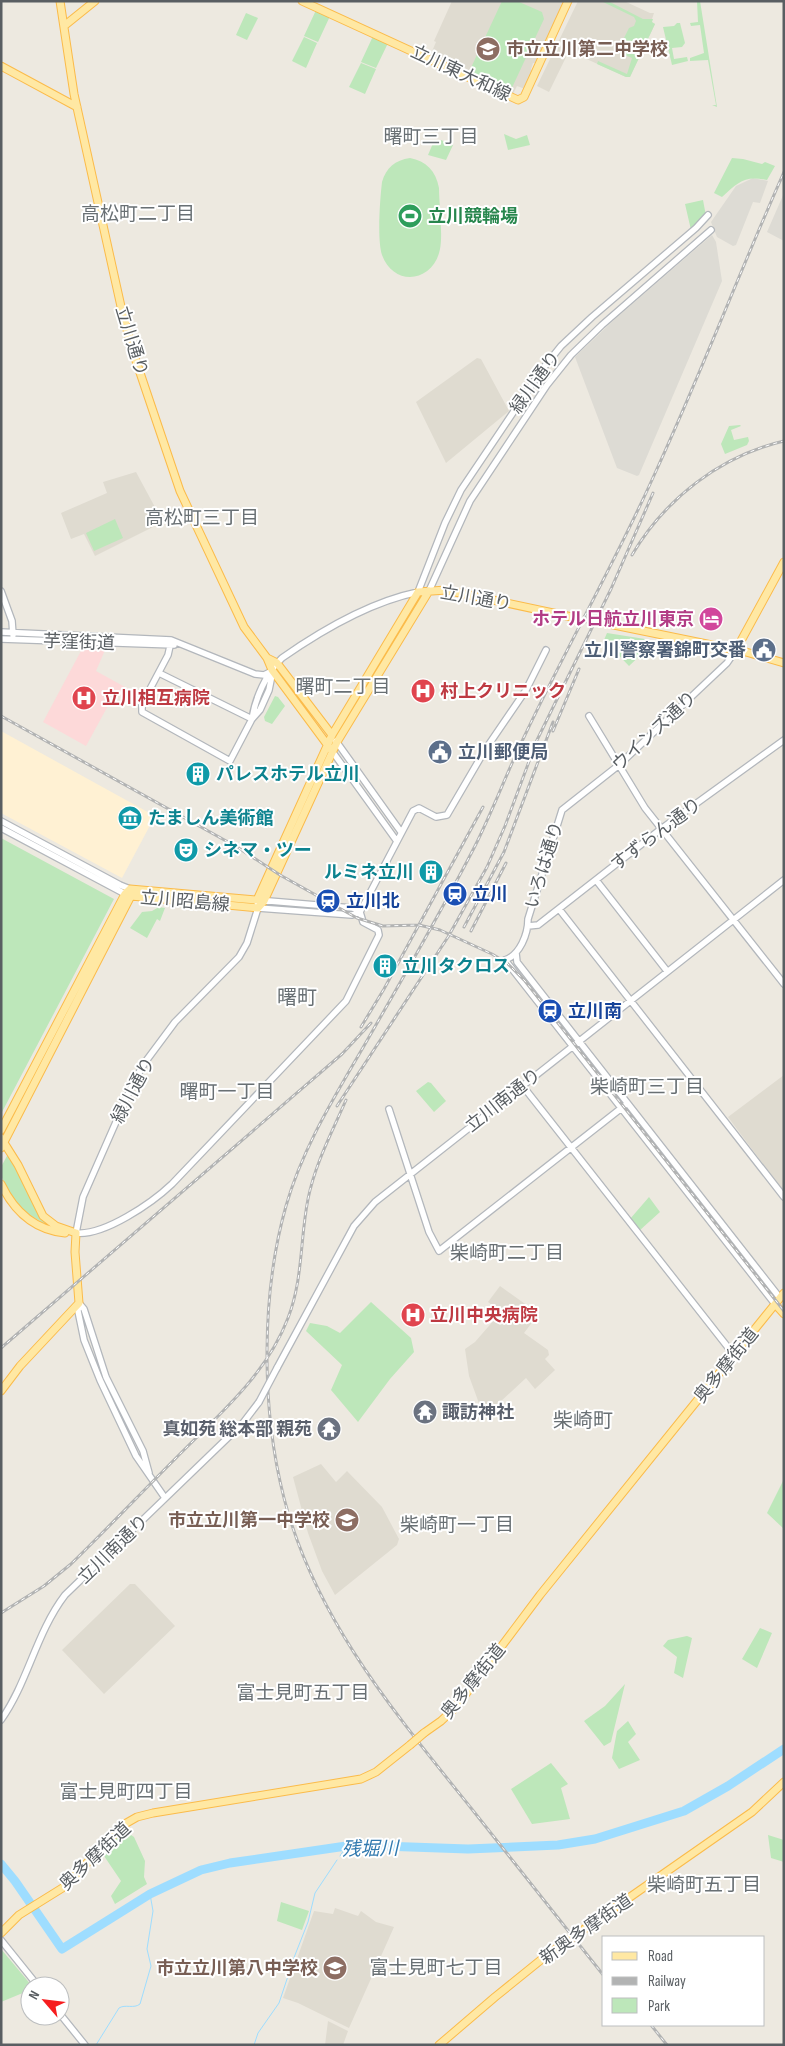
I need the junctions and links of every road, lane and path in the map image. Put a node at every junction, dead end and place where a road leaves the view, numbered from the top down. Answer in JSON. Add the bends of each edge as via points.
{"nodes":[{"id":1,"x":60,"y":1,"type":"edge"},
{"id":2,"x":94,"y":1,"type":"edge"},
{"id":3,"x":302,"y":1,"type":"edge"},
{"id":4,"x":568,"y":1,"type":"edge"},
{"id":5,"x":64,"y":26,"type":"junction"},
{"id":6,"x":1,"y":66,"type":"edge"},
{"id":7,"x":77,"y":107,"type":"junction"},
{"id":8,"x":708,"y":215,"type":"dead end"},
{"id":9,"x":698,"y":225,"type":"junction"},
{"id":10,"x":784,"y":562,"type":"edge"},
{"id":11,"x":429,"y":590,"type":"junction"},
{"id":12,"x":1,"y":591,"type":"edge"},
{"id":13,"x":418,"y":592,"type":"junction"},
{"id":14,"x":572,"y":617,"type":"tunnel mouth"},
{"id":15,"x":604,"y":623,"type":"tunnel mouth"},
{"id":16,"x":1,"y":632,"type":"edge"},
{"id":17,"x":13,"y":632,"type":"junction"},
{"id":18,"x":1,"y":640,"type":"edge"},
{"id":19,"x":13,"y":640,"type":"junction"},
{"id":20,"x":156,"y":642,"type":"junction"},
{"id":21,"x":171,"y":643,"type":"junction"},
{"id":22,"x":546,"y":650,"type":"dead end"},
{"id":23,"x":736,"y":650,"type":"junction"},
{"id":24,"x":268,"y":658,"type":"junction"},
{"id":25,"x":277,"y":663,"type":"junction"},
{"id":26,"x":784,"y":664,"type":"edge"},
{"id":27,"x":272,"y":670,"type":"junction"},
{"id":28,"x":159,"y":673,"type":"junction"},
{"id":29,"x":589,"y":716,"type":"dead end"},
{"id":30,"x":252,"y":719,"type":"junction"},
{"id":31,"x":332,"y":735,"type":"junction"},
{"id":32,"x":784,"y":740,"type":"edge"},
{"id":33,"x":336,"y":742,"type":"junction"},
{"id":34,"x":327,"y":744,"type":"junction"},
{"id":35,"x":332,"y":751,"type":"junction"},
{"id":36,"x":619,"y":765,"type":"junction"},
{"id":37,"x":566,"y":806,"type":"joint"},
{"id":38,"x":1,"y":821,"type":"edge"},
{"id":39,"x":1,"y":828,"type":"edge"},
{"id":40,"x":661,"y":829,"type":"junction"},
{"id":41,"x":401,"y":832,"type":"junction"},
{"id":42,"x":396,"y":840,"type":"junction"},
{"id":43,"x":596,"y":880,"type":"junction"},
{"id":44,"x":784,"y":880,"type":"edge"},
{"id":45,"x":129,"y":893,"type":"junction"},
{"id":46,"x":260,"y":903,"type":"junction"},
{"id":47,"x":558,"y":909,"type":"junction"},
{"id":48,"x":360,"y":912,"type":"junction"},
{"id":49,"x":733,"y":920,"type":"junction"},
{"id":50,"x":528,"y":926,"type":"junction"},
{"id":51,"x":516,"y":953,"type":"junction"},
{"id":52,"x":505,"y":960,"type":"junction"},
{"id":53,"x":668,"y":971,"type":"junction"},
{"id":54,"x":783,"y":983,"type":"edge"},
{"id":55,"x":630,"y":1001,"type":"junction"},
{"id":56,"x":578,"y":1040,"type":"junction"},
{"id":57,"x":571,"y":1046,"type":"junction"},
{"id":58,"x":522,"y":1085,"type":"junction"},
{"id":59,"x":628,"y":1103,"type":"junction"},
{"id":60,"x":622,"y":1108,"type":"junction"},
{"id":61,"x":389,"y":1109,"type":"dead end"},
{"id":62,"x":1,"y":1130,"type":"edge"},
{"id":63,"x":2,"y":1143,"type":"edge"},
{"id":64,"x":571,"y":1148,"type":"junction"},
{"id":65,"x":409,"y":1174,"type":"junction"},
{"id":66,"x":2,"y":1187,"type":"edge"},
{"id":67,"x":784,"y":1197,"type":"edge"},
{"id":68,"x":76,"y":1232,"type":"junction"},
{"id":69,"x":781,"y":1299,"type":"edge"},
{"id":70,"x":79,"y":1303,"type":"junction"},
{"id":71,"x":784,"y":1314,"type":"edge"},
{"id":72,"x":734,"y":1355,"type":"junction"},
{"id":73,"x":1,"y":1391,"type":"edge"},
{"id":74,"x":165,"y":1498,"type":"junction"},
{"id":75,"x":1,"y":1720,"type":"edge"},
{"id":76,"x":784,"y":1782,"type":"edge"},
{"id":77,"x":1,"y":1933,"type":"edge"},
{"id":78,"x":1,"y":1940,"type":"edge"},
{"id":79,"x":30,"y":1976,"type":"edge"},
{"id":80,"x":70,"y":2026,"type":"edge"},
{"id":81,"x":85,"y":2045,"type":"edge"},
{"id":82,"x":439,"y":2045,"type":"edge"}],
"edges":[{"from":1,"to":5,"type":"main road","name":"立川通り"},
{"from":2,"to":5,"type":"main road"},
{"from":3,"to":4,"type":"main road","name":"立川東大和線","via":[[518,100],[524,97]]},
{"from":5,"to":7,"type":"main road","name":"立川通り"},
{"from":6,"to":7,"type":"main road"},
{"from":7,"to":24,"type":"main road","name":"立川通り","via":[[122,311],[172,472],[244,627]]},
{"from":8,"to":9,"type":"street","name":"緑川通り"},
{"from":9,"to":11,"type":"street","name":"緑川通り","via":[[706,227],[709,232],[602,325],[571,355],[548,384],[470,501]]},
{"from":9,"to":13,"type":"street","name":"緑川通り","via":[[567,340],[541,371],[461,490]]},
{"from":10,"to":23,"type":"main road"},
{"from":11,"to":13,"type":"main road","name":"立川通り"},
{"from":11,"to":14,"type":"main road","name":"立川通り","via":[[446,590]]},
{"from":11,"to":33,"type":"main road"},
{"from":12,"to":17,"type":"street"},
{"from":13,"to":25,"type":"street","name":"立川通り","via":[[372,606],[309,640]]},
{"from":13,"to":31,"type":"main road"},
{"from":15,"to":23,"type":"main road"},
{"from":16,"to":17,"type":"street","name":"芋窪街道"},
{"from":17,"to":19,"type":"street"},
{"from":17,"to":20,"type":"street","name":"芋窪街道"},
{"from":18,"to":19,"type":"street","name":"芋窪街道"},
{"from":19,"to":20,"type":"street","name":"芋窪街道"},
{"from":20,"to":21,"type":"street"},
{"from":21,"to":27,"type":"street","via":[[193,648],[255,674],[264,675]]},
{"from":21,"to":28,"type":"street"},
{"from":22,"to":41,"type":"street","via":[[526,690],[485,750],[447,815],[436,817],[417,808]]},
{"from":23,"to":26,"type":"main road"},
{"from":23,"to":36,"type":"street","name":"ウインズ通り","via":[[727,663]]},
{"from":24,"to":25,"type":"main road"},
{"from":24,"to":27,"type":"main road"},
{"from":25,"to":27,"type":"street","name":"立川通り"},
{"from":25,"to":31,"type":"main road"},
{"from":27,"to":30,"type":"street","name":"立川通り","via":[[254,707]]},
{"from":27,"to":34,"type":"main road"},
{"from":28,"to":30,"type":"street"},
{"from":28,"to":30,"type":"street","name":"立川通り","via":[[141,706],[144,714],[230,760]]},
{"from":29,"to":36,"type":"street"},
{"from":31,"to":33,"type":"street"},
{"from":31,"to":34,"type":"main road"},
{"from":32,"to":40,"type":"street","name":"すずらん通り"},
{"from":33,"to":35,"type":"main road"},
{"from":33,"to":41,"type":"street"},
{"from":34,"to":35,"type":"main road"},
{"from":34,"to":46,"type":"main road"},
{"from":35,"to":42,"type":"street"},
{"from":35,"to":46,"type":"main road"},
{"from":36,"to":37,"type":"street","name":"ウインズ通り"},
{"from":36,"to":40,"type":"street"},
{"from":37,"to":50,"type":"street","name":"いろは通り","via":[[560,813]]},
{"from":38,"to":45,"type":"street"},
{"from":39,"to":45,"type":"street"},
{"from":40,"to":43,"type":"street","name":"すずらん通り"},
{"from":40,"to":49,"type":"street"},
{"from":41,"to":42,"type":"street"},
{"from":42,"to":48,"type":"street"},
{"from":43,"to":47,"type":"street","name":"すずらん通り"},
{"from":43,"to":53,"type":"street"},
{"from":44,"to":49,"type":"street","name":"立川南通り"},
{"from":45,"to":46,"type":"main road","name":"立川昭島線"},
{"from":45,"to":62,"type":"main road","name":"立川昭島線"},
{"from":45,"to":63,"type":"main road","name":"立川昭島線"},
{"from":46,"to":48,"type":"street","via":[[353,908]]},
{"from":46,"to":48,"type":"street","via":[[352,915]]},
{"from":46,"to":68,"type":"street","name":"緑川通り","via":[[240,957],[175,1022],[134,1081],[85,1191]]},
{"from":47,"to":50,"type":"street","name":"すずらん通り","via":[[538,925]]},
{"from":47,"to":55,"type":"street"},
{"from":48,"to":68,"type":"street","via":[[360,919],[378,930],[379,935],[346,1001],[152,1202],[93,1231]]},
{"from":49,"to":53,"type":"street","name":"立川南通り"},
{"from":49,"to":54,"type":"street"},
{"from":50,"to":51,"type":"street"},
{"from":50,"to":52,"type":"street"},
{"from":51,"to":52,"type":"street"},
{"from":51,"to":56,"type":"street","via":[[517,962]]},
{"from":52,"to":57,"type":"street"},
{"from":53,"to":55,"type":"street","name":"立川南通り"},
{"from":55,"to":56,"type":"street","name":"立川南通り"},
{"from":55,"to":67,"type":"street"},
{"from":56,"to":57,"type":"street","name":"立川南通り"},
{"from":56,"to":59,"type":"street"},
{"from":57,"to":58,"type":"street","name":"立川南通り"},
{"from":57,"to":60,"type":"street"},
{"from":58,"to":64,"type":"street"},
{"from":58,"to":65,"type":"street","name":"立川南通り"},
{"from":59,"to":60,"type":"street"},
{"from":59,"to":69,"type":"street"},
{"from":60,"to":64,"type":"street"},
{"from":60,"to":69,"type":"street"},
{"from":61,"to":65,"type":"street"},
{"from":63,"to":68,"type":"main road","via":[[18,1165],[43,1216],[53,1225]]},
{"from":64,"to":65,"type":"street","via":[[439,1251]]},
{"from":64,"to":72,"type":"street"},
{"from":65,"to":74,"type":"street","name":"立川南通り","bridge":true,"via":[[358,1221],[259,1402],[243,1423]]},
{"from":66,"to":68,"type":"main road","via":[[16,1208],[31,1221],[58,1232]]},
{"from":68,"to":70,"type":"main road","name":"緑川通り"},
{"from":69,"to":71,"type":"main road"},
{"from":69,"to":72,"type":"main road","name":"奥多摩街道"},
{"from":70,"to":73,"type":"main road"},
{"from":70,"to":74,"type":"street","name":"緑川通り","via":[[84,1308],[106,1377],[144,1451],[150,1477]]},
{"from":72,"to":77,"type":"main road","name":"奥多摩街道","bridge":true,"via":[[540,1594],[456,1707],[441,1721],[376,1772],[361,1778],[153,1813],[132,1820],[118,1829],[64,1887],[19,1915]]},
{"from":74,"to":75,"type":"street","name":"立川南通り","via":[[58,1604]]},
{"from":76,"to":82,"type":"main road","name":"新奥多摩街道","via":[[752,1812],[533,1965]]},
{"from":78,"to":79,"type":"street"},
{"from":80,"to":81,"type":"street"}]}
